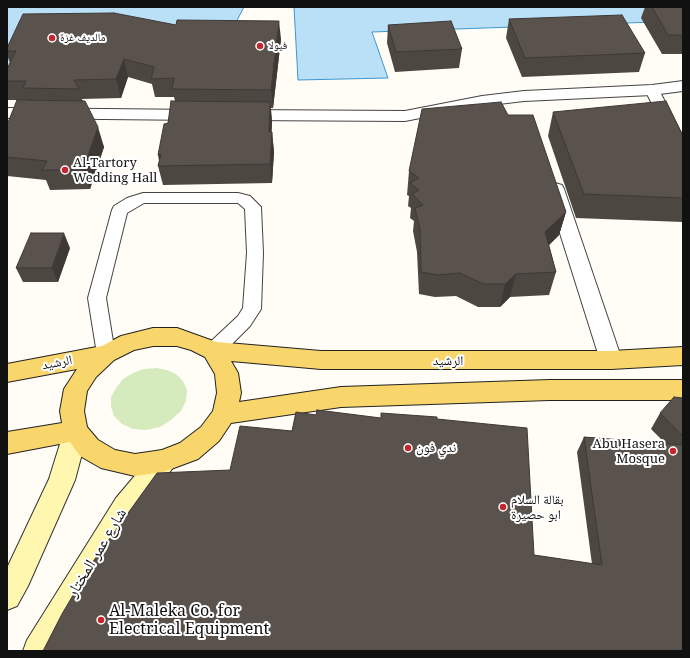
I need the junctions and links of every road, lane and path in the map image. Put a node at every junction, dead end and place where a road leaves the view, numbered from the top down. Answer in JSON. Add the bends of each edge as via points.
{"nodes":[{"id":1,"x":683,"y":86,"type":"edge"},
{"id":2,"x":652,"y":90,"type":"junction"},
{"id":3,"x":7,"y":113,"type":"edge"},
{"id":4,"x":683,"y":151,"type":"edge"},
{"id":5,"x":549,"y":172,"type":"edge"},
{"id":6,"x":213,"y":351,"type":"junction"},
{"id":7,"x":106,"y":354,"type":"junction"},
{"id":8,"x":683,"y":356,"type":"edge"},
{"id":9,"x":611,"y":360,"type":"junction"},
{"id":10,"x":7,"y":373,"type":"edge"},
{"id":11,"x":683,"y":390,"type":"edge"},
{"id":12,"x":224,"y":414,"type":"junction"},
{"id":13,"x":76,"y":431,"type":"junction"},
{"id":14,"x":7,"y":443,"type":"edge"},
{"id":15,"x":163,"y":462,"type":"junction"},
{"id":16,"x":7,"y":596,"type":"edge"},
{"id":17,"x":38,"y":651,"type":"edge"}],
"edges":[{"from":1,"to":2,"type":"street"},
{"from":2,"to":3,"type":"street","via":[[527,104],[482,101],[405,116]]},
{"from":2,"to":4,"type":"lane"},
{"from":5,"to":9,"type":"street"},
{"from":6,"to":7,"type":"main road","via":[[177,337],[153,337],[129,342]]},
{"from":6,"to":7,"type":"lane","via":[[244,321],[252,309],[255,253],[253,207],[238,198],[143,198],[120,210],[97,298]]},
{"from":6,"to":9,"type":"main road","name":"الرشيد","via":[[321,360]]},
{"from":6,"to":12,"type":"main road","via":[[226,373],[229,393]]},
{"from":7,"to":10,"type":"main road","name":"الرشيد"},
{"from":7,"to":13,"type":"main road","via":[[88,370],[76,390],[72,411]]},
{"from":8,"to":9,"type":"main road","name":"الرشيد"},
{"from":11,"to":12,"type":"main road","via":[[550,390],[342,397]]},
{"from":12,"to":15,"type":"main road","via":[[210,434],[189,451]]},
{"from":13,"to":14,"type":"main road"},
{"from":13,"to":15,"type":"main road","via":[[89,448],[110,460],[135,465]]},
{"from":13,"to":16,"type":"main road","via":[[62,480]]},
{"from":15,"to":17,"type":"main road","name":"شارع عمر المختار","via":[[125,506]]}]}
